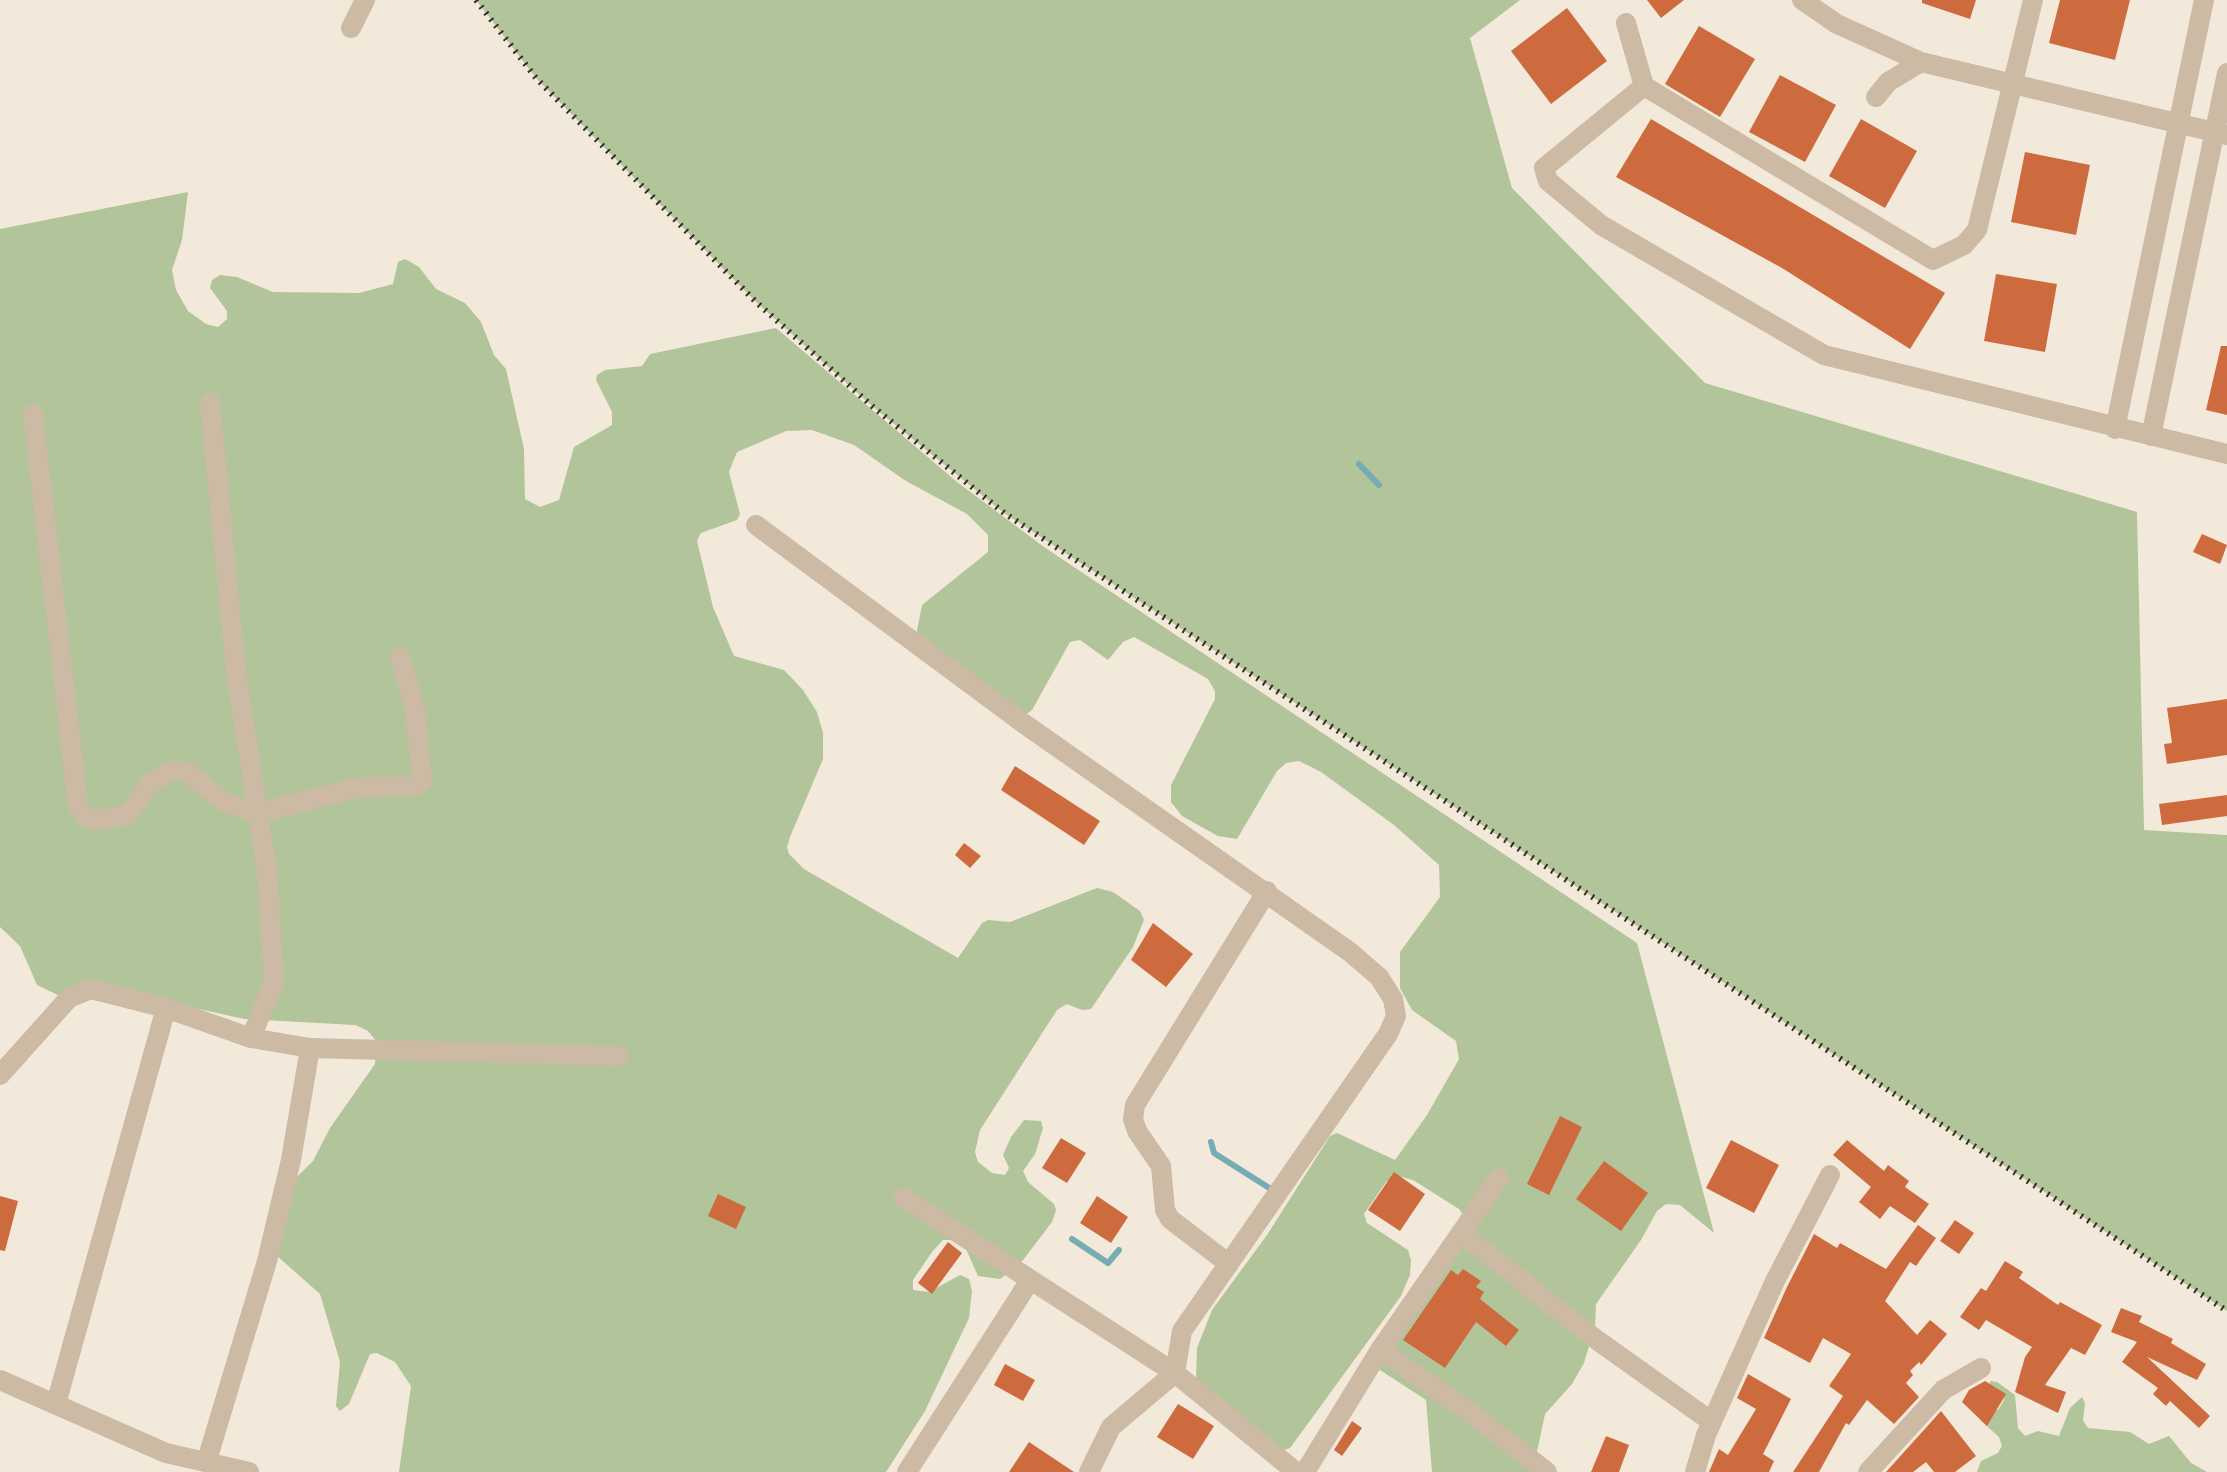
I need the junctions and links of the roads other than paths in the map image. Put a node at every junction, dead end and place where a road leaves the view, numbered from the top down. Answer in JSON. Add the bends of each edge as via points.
{"nodes":[{"id":1,"x":365,"y":0,"type":"edge"},
{"id":2,"x":1802,"y":0,"type":"edge"},
{"id":3,"x":2033,"y":0,"type":"edge"},
{"id":4,"x":2204,"y":0,"type":"edge"},
{"id":5,"x":1626,"y":23,"type":"dead end"},
{"id":6,"x":351,"y":28,"type":"dead end"},
{"id":7,"x":1921,"y":62,"type":"junction"},
{"id":8,"x":2227,"y":73,"type":"edge"},
{"id":9,"x":2014,"y":84,"type":"junction"},
{"id":10,"x":1644,"y":86,"type":"junction"},
{"id":11,"x":1876,"y":97,"type":"dead end"},
{"id":12,"x":2176,"y":125,"type":"junction"},
{"id":13,"x":2220,"y":133,"type":"edge"},
{"id":14,"x":210,"y":402,"type":"dead end"},
{"id":15,"x":33,"y":414,"type":"dead end"},
{"id":16,"x":2115,"y":429,"type":"junction"},
{"id":17,"x":2151,"y":436,"type":"junction"},
{"id":18,"x":2227,"y":454,"type":"edge"},
{"id":19,"x":756,"y":525,"type":"dead end"},
{"id":20,"x":400,"y":657,"type":"dead end"},
{"id":21,"x":258,"y":813,"type":"junction"},
{"id":22,"x":1267,"y":891,"type":"junction"},
{"id":23,"x":166,"y":1008,"type":"junction"},
{"id":24,"x":251,"y":1038,"type":"junction"},
{"id":25,"x":310,"y":1048,"type":"junction"},
{"id":26,"x":618,"y":1056,"type":"dead end"},
{"id":27,"x":0,"y":1075,"type":"edge"},
{"id":28,"x":1830,"y":1175,"type":"dead end"},
{"id":29,"x":1499,"y":1178,"type":"dead end"},
{"id":30,"x":904,"y":1198,"type":"dead end"},
{"id":31,"x":1461,"y":1233,"type":"junction"},
{"id":32,"x":1229,"y":1264,"type":"junction"},
{"id":33,"x":1029,"y":1282,"type":"junction"},
{"id":34,"x":1380,"y":1350,"type":"junction"},
{"id":35,"x":1981,"y":1368,"type":"dead end"},
{"id":36,"x":1175,"y":1373,"type":"junction"},
{"id":37,"x":0,"y":1380,"type":"edge"},
{"id":38,"x":56,"y":1404,"type":"junction"},
{"id":39,"x":1712,"y":1422,"type":"junction"},
{"id":40,"x":166,"y":1453,"type":"junction"},
{"id":41,"x":207,"y":1460,"type":"junction"},
{"id":42,"x":179,"y":1472,"type":"edge"},
{"id":43,"x":249,"y":1472,"type":"edge"},
{"id":44,"x":907,"y":1472,"type":"edge"},
{"id":45,"x":1089,"y":1472,"type":"edge"},
{"id":46,"x":1296,"y":1472,"type":"edge"},
{"id":47,"x":1305,"y":1472,"type":"edge"},
{"id":48,"x":1547,"y":1472,"type":"edge"},
{"id":49,"x":1695,"y":1472,"type":"edge"},
{"id":50,"x":1868,"y":1472,"type":"edge"}],
"edges":[{"from":1,"to":6,"type":"street"},
{"from":2,"to":7,"type":"street","via":[[1837,24]]},
{"from":3,"to":9,"type":"street"},
{"from":4,"to":12,"type":"street"},
{"from":5,"to":10,"type":"street"},
{"from":7,"to":9,"type":"street"},
{"from":7,"to":11,"type":"street","via":[[1888,82]]},
{"from":8,"to":13,"type":"street"},
{"from":9,"to":10,"type":"street","via":[[1977,230],[1964,245],[1933,260]]},
{"from":9,"to":12,"type":"street"},
{"from":10,"to":16,"type":"street","via":[[1544,168],[1548,181],[1587,216],[1824,355]]},
{"from":12,"to":13,"type":"street"},
{"from":12,"to":16,"type":"street"},
{"from":13,"to":17,"type":"street"},
{"from":14,"to":21,"type":"street","via":[[236,672]]},
{"from":15,"to":21,"type":"street","via":[[78,806],[85,817],[95,820],[128,815],[150,784],[171,770],[187,772],[226,803]]},
{"from":16,"to":17,"type":"street"},
{"from":17,"to":18,"type":"street"},
{"from":19,"to":22,"type":"street","via":[[1023,723]]},
{"from":20,"to":21,"type":"street","via":[[415,710],[422,780],[415,786],[329,793]]},
{"from":21,"to":24,"type":"street","via":[[274,982]]},
{"from":22,"to":32,"type":"street","via":[[1135,1105],[1133,1119],[1161,1166],[1170,1219]]},
{"from":22,"to":32,"type":"street","via":[[1379,977],[1393,999],[1396,1016]]},
{"from":23,"to":24,"type":"street"},
{"from":23,"to":27,"type":"street","via":[[81,990]]},
{"from":23,"to":38,"type":"street"},
{"from":24,"to":25,"type":"street"},
{"from":25,"to":26,"type":"street"},
{"from":25,"to":41,"type":"street","via":[[267,1261]]},
{"from":28,"to":39,"type":"street"},
{"from":29,"to":31,"type":"street"},
{"from":30,"to":33,"type":"street"},
{"from":31,"to":34,"type":"street"},
{"from":31,"to":39,"type":"street"},
{"from":32,"to":36,"type":"street","via":[[1182,1331]]},
{"from":33,"to":36,"type":"street"},
{"from":33,"to":44,"type":"street"},
{"from":34,"to":47,"type":"street"},
{"from":34,"to":48,"type":"street"},
{"from":35,"to":50,"type":"street","via":[[1943,1390]]},
{"from":36,"to":45,"type":"street","via":[[1111,1427]]},
{"from":36,"to":46,"type":"street"},
{"from":37,"to":38,"type":"street"},
{"from":38,"to":40,"type":"street"},
{"from":39,"to":49,"type":"street"},
{"from":40,"to":41,"type":"street"},
{"from":40,"to":42,"type":"street"},
{"from":41,"to":43,"type":"street"}]}
